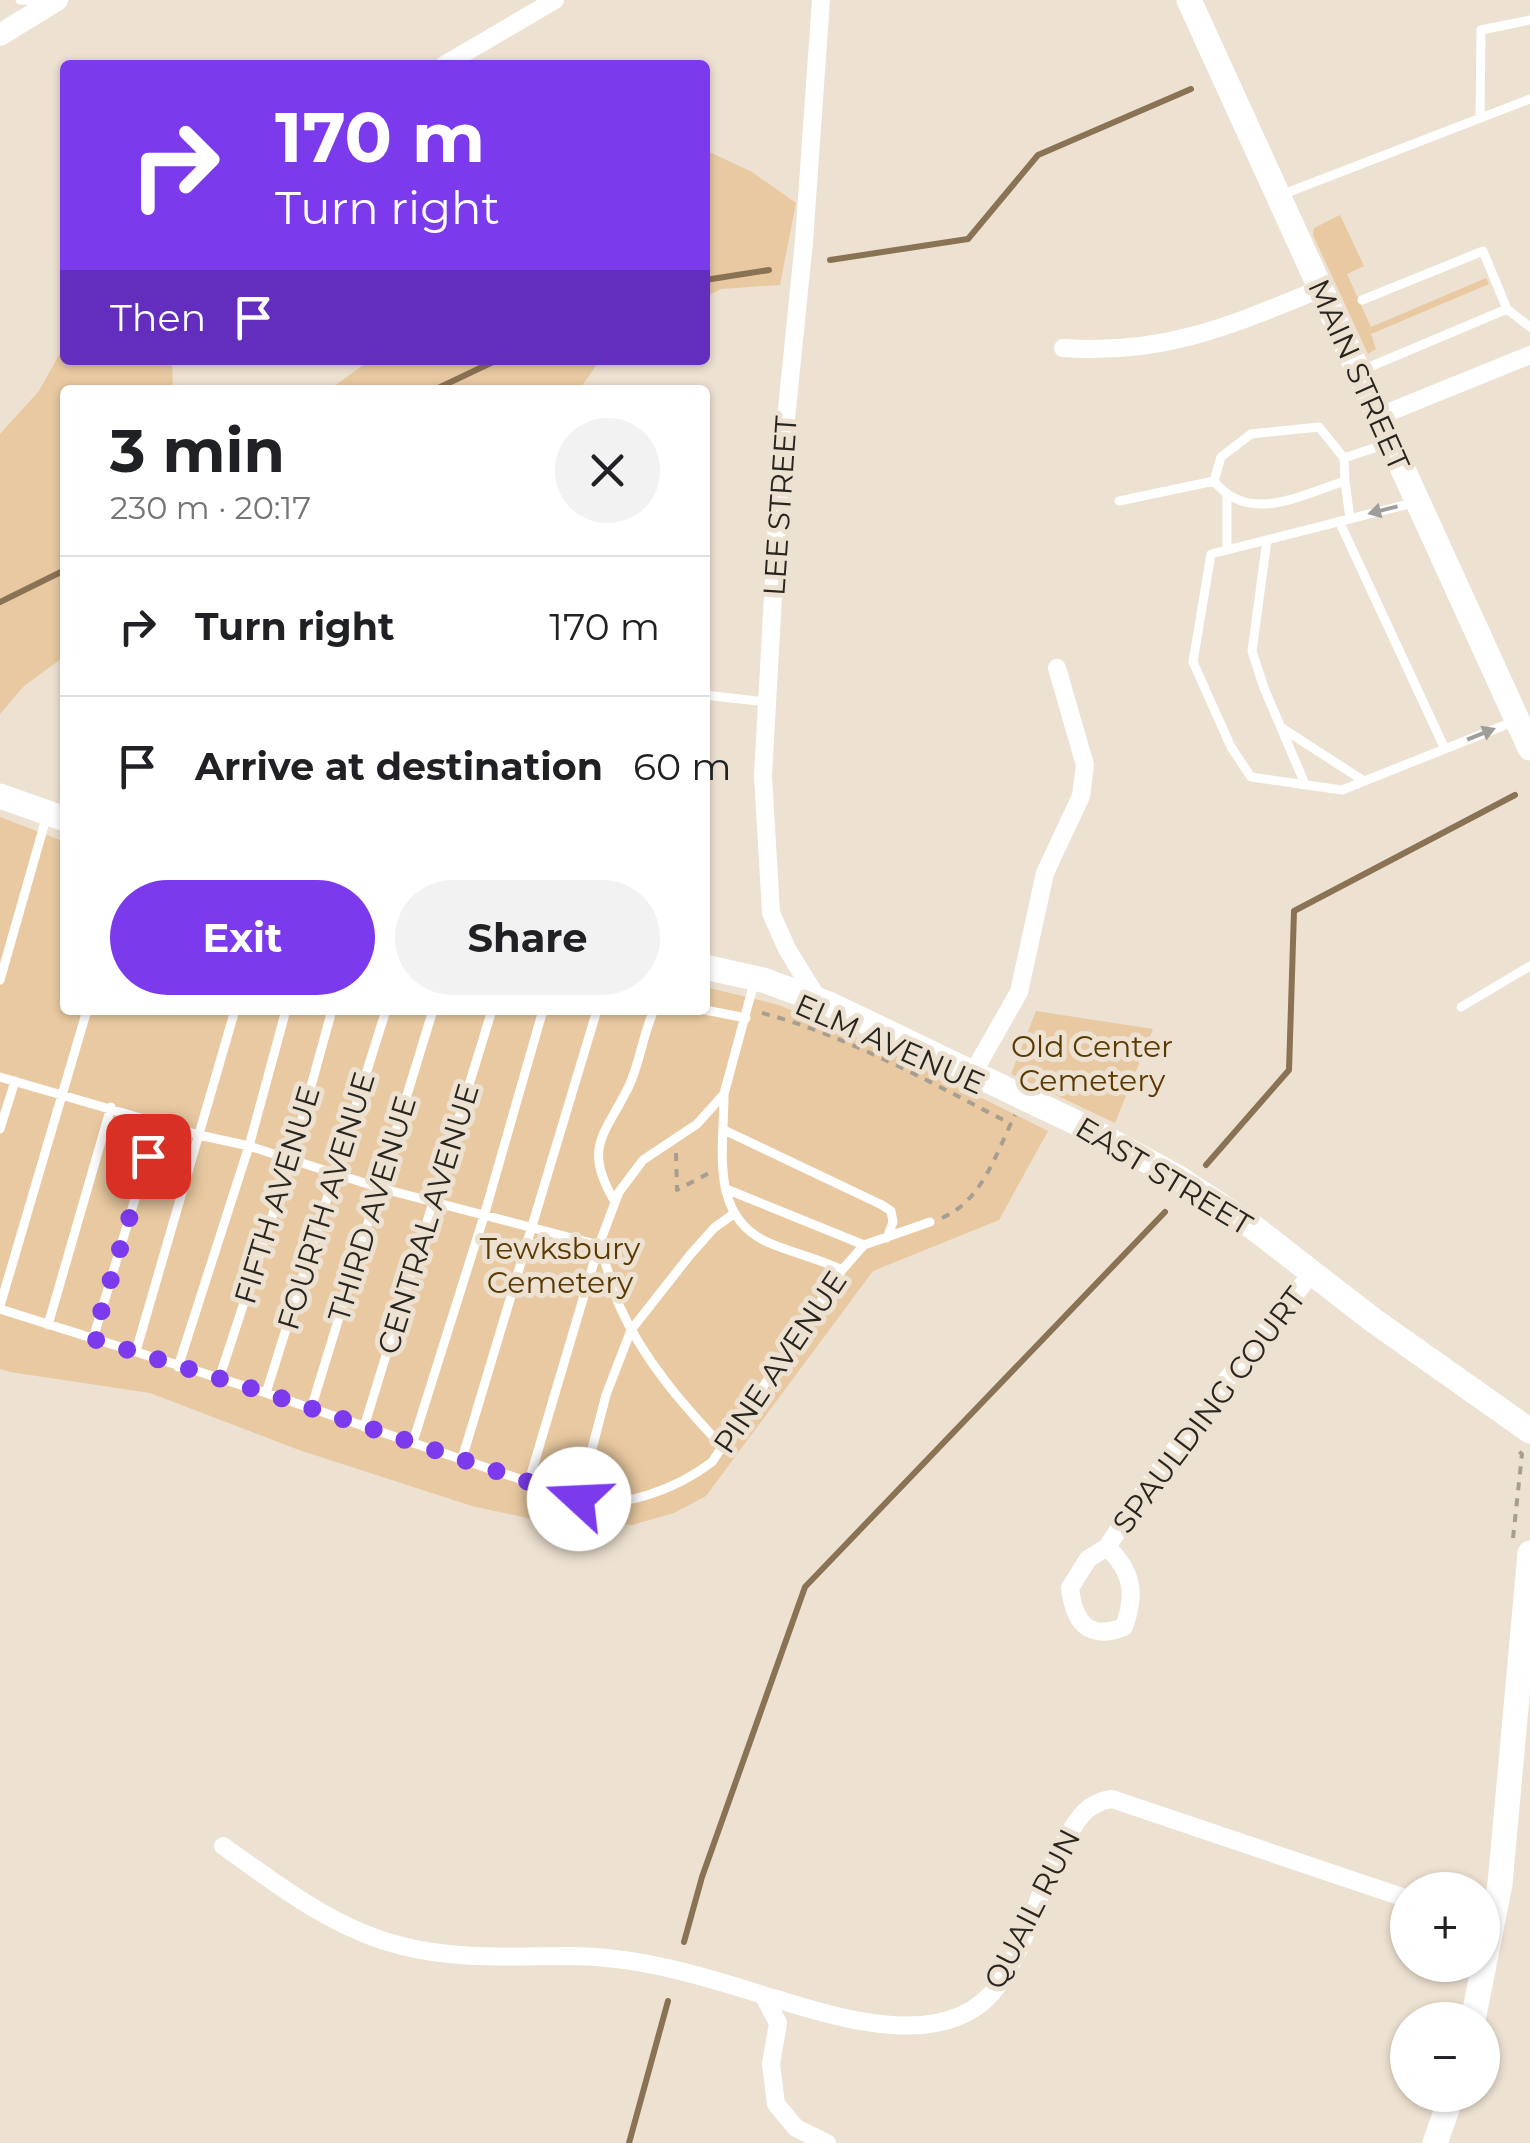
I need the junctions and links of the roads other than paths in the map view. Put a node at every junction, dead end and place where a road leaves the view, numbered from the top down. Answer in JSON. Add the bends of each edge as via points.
{"nodes":[{"id":1,"x":20,"y":0,"type":"edge"},
{"id":2,"x":555,"y":0,"type":"edge"},
{"id":3,"x":821,"y":0,"type":"edge"},
{"id":4,"x":1189,"y":0,"type":"edge"},
{"id":5,"x":55,"y":1,"type":"edge"},
{"id":6,"x":1530,"y":20,"type":"edge"},
{"id":7,"x":0,"y":35,"type":"edge"},
{"id":8,"x":453,"y":60,"type":"edge"},
{"id":9,"x":1530,"y":98,"type":"edge"},
{"id":10,"x":1480,"y":118,"type":"junction"},
{"id":11,"x":1278,"y":196,"type":"junction"},
{"id":12,"x":1320,"y":290,"type":"junction"},
{"id":13,"x":1362,"y":300,"type":"dead end"},
{"id":14,"x":1507,"y":309,"type":"junction"},
{"id":15,"x":1530,"y":328,"type":"edge"},
{"id":16,"x":1063,"y":348,"type":"dead end"},
{"id":17,"x":1530,"y":355,"type":"edge"},
{"id":18,"x":1357,"y":372,"type":"junction"},
{"id":19,"x":1377,"y":416,"type":"junction"},
{"id":20,"x":1389,"y":444,"type":"junction"},
{"id":21,"x":1344,"y":458,"type":"junction"},
{"id":22,"x":1214,"y":481,"type":"junction"},
{"id":23,"x":1345,"y":482,"type":"junction"},
{"id":24,"x":1227,"y":497,"type":"junction"},
{"id":25,"x":1119,"y":501,"type":"dead end"},
{"id":26,"x":1416,"y":502,"type":"junction"},
{"id":27,"x":1350,"y":519,"type":"junction"},
{"id":28,"x":1338,"y":522,"type":"junction"},
{"id":29,"x":1267,"y":540,"type":"junction"},
{"id":30,"x":1227,"y":550,"type":"junction"},
{"id":31,"x":1058,"y":668,"type":"dead end"},
{"id":32,"x":710,"y":696,"type":"edge"},
{"id":33,"x":766,"y":702,"type":"junction"},
{"id":34,"x":1517,"y":720,"type":"junction"},
{"id":35,"x":1282,"y":728,"type":"junction"},
{"id":36,"x":1530,"y":748,"type":"edge"},
{"id":37,"x":1445,"y":749,"type":"junction"},
{"id":38,"x":1364,"y":781,"type":"junction"},
{"id":39,"x":1305,"y":784,"type":"junction"},
{"id":40,"x":0,"y":796,"type":"edge"},
{"id":41,"x":56,"y":816,"type":"edge"},
{"id":42,"x":1530,"y":966,"type":"edge"},
{"id":43,"x":710,"y":968,"type":"edge"},
{"id":44,"x":756,"y":978,"type":"junction"},
{"id":45,"x":0,"y":980,"type":"edge"},
{"id":46,"x":820,"y":1001,"type":"junction"},
{"id":47,"x":1461,"y":1008,"type":"dead end"},
{"id":48,"x":710,"y":1010,"type":"edge"},
{"id":49,"x":747,"y":1014,"type":"junction"},
{"id":50,"x":86,"y":1015,"type":"edge"},
{"id":51,"x":234,"y":1015,"type":"edge"},
{"id":52,"x":285,"y":1015,"type":"edge"},
{"id":53,"x":331,"y":1015,"type":"edge"},
{"id":54,"x":384,"y":1015,"type":"edge"},
{"id":55,"x":432,"y":1015,"type":"edge"},
{"id":56,"x":490,"y":1015,"type":"edge"},
{"id":57,"x":542,"y":1015,"type":"edge"},
{"id":58,"x":595,"y":1015,"type":"edge"},
{"id":59,"x":652,"y":1015,"type":"edge"},
{"id":60,"x":972,"y":1073,"type":"junction"},
{"id":61,"x":0,"y":1077,"type":"edge"},
{"id":62,"x":15,"y":1082,"type":"junction"},
{"id":63,"x":724,"y":1094,"type":"junction"},
{"id":64,"x":62,"y":1095,"type":"junction"},
{"id":65,"x":111,"y":1107,"type":"junction"},
{"id":66,"x":158,"y":1122,"type":"junction"},
{"id":67,"x":0,"y":1129,"type":"edge"},
{"id":68,"x":724,"y":1130,"type":"junction"},
{"id":69,"x":198,"y":1135,"type":"junction"},
{"id":70,"x":249,"y":1146,"type":"junction"},
{"id":71,"x":291,"y":1159,"type":"junction"},
{"id":72,"x":336,"y":1173,"type":"junction"},
{"id":73,"x":380,"y":1188,"type":"junction"},
{"id":74,"x":726,"y":1189,"type":"junction"},
{"id":75,"x":434,"y":1202,"type":"junction"},
{"id":76,"x":615,"y":1202,"type":"junction"},
{"id":77,"x":732,"y":1215,"type":"junction"},
{"id":78,"x":484,"y":1216,"type":"junction"},
{"id":79,"x":930,"y":1222,"type":"road end"},
{"id":80,"x":530,"y":1228,"type":"junction"},
{"id":81,"x":887,"y":1238,"type":"junction"},
{"id":82,"x":600,"y":1245,"type":"junction"},
{"id":83,"x":864,"y":1245,"type":"junction"},
{"id":84,"x":842,"y":1270,"type":"junction"},
{"id":85,"x":1312,"y":1273,"type":"junction"},
{"id":86,"x":0,"y":1308,"type":"edge"},
{"id":87,"x":48,"y":1325,"type":"junction"},
{"id":88,"x":631,"y":1330,"type":"junction"},
{"id":89,"x":93,"y":1339,"type":"junction"},
{"id":90,"x":136,"y":1351,"type":"junction"},
{"id":91,"x":178,"y":1367,"type":"junction"},
{"id":92,"x":219,"y":1380,"type":"junction"},
{"id":93,"x":266,"y":1393,"type":"junction"},
{"id":94,"x":311,"y":1408,"type":"junction"},
{"id":95,"x":364,"y":1427,"type":"junction"},
{"id":96,"x":1518,"y":1437,"type":"edge"},
{"id":97,"x":413,"y":1442,"type":"junction"},
{"id":98,"x":722,"y":1446,"type":"junction"},
{"id":99,"x":462,"y":1458,"type":"junction"},
{"id":100,"x":528,"y":1481,"type":"junction"},
{"id":101,"x":579,"y":1499,"type":"junction"},
{"id":102,"x":1108,"y":1547,"type":"junction"},
{"id":103,"x":1521,"y":1547,"type":"edge"},
{"id":104,"x":223,"y":1846,"type":"dead end"},
{"id":105,"x":1492,"y":1872,"type":"edge"},
{"id":106,"x":1390,"y":1893,"type":"edge"},
{"id":107,"x":763,"y":1995,"type":"junction"},
{"id":108,"x":1446,"y":2112,"type":"edge"},
{"id":109,"x":826,"y":2143,"type":"edge"},
{"id":110,"x":1435,"y":2143,"type":"edge"}],
"edges":[{"from":1,"to":5,"type":"lane"},
{"from":2,"to":8,"type":"street"},
{"from":3,"to":33,"type":"street","name":"LEE STREET"},
{"from":4,"to":11,"type":"main road","name":"MAIN STREET"},
{"from":5,"to":7,"type":"street"},
{"from":6,"to":10,"type":"lane","via":[[1481,30]]},
{"from":9,"to":10,"type":"lane"},
{"from":10,"to":11,"type":"lane"},
{"from":11,"to":12,"type":"main road","name":"MAIN STREET"},
{"from":12,"to":16,"type":"street","via":[[1178,342]]},
{"from":12,"to":18,"type":"main road","name":"MAIN STREET"},
{"from":13,"to":14,"type":"lane","via":[[1483,251]]},
{"from":14,"to":15,"type":"lane"},
{"from":14,"to":18,"type":"lane"},
{"from":17,"to":19,"type":"street"},
{"from":18,"to":19,"type":"main road","name":"MAIN STREET"},
{"from":19,"to":20,"type":"main road","name":"MAIN STREET"},
{"from":20,"to":21,"type":"lane"},
{"from":20,"to":26,"type":"main road","name":"MAIN STREET"},
{"from":21,"to":22,"type":"lane","via":[[1319,427],[1251,434],[1221,457]]},
{"from":21,"to":23,"type":"lane"},
{"from":22,"to":24,"type":"lane"},
{"from":22,"to":25,"type":"lane"},
{"from":23,"to":24,"type":"lane","via":[[1263,507]]},
{"from":23,"to":27,"type":"lane"},
{"from":24,"to":30,"type":"lane"},
{"from":26,"to":27,"type":"lane","one_way":true},
{"from":26,"to":34,"type":"main road","name":"MAIN STREET"},
{"from":27,"to":28,"type":"lane"},
{"from":28,"to":29,"type":"lane"},
{"from":28,"to":37,"type":"lane"},
{"from":29,"to":30,"type":"lane"},
{"from":29,"to":35,"type":"lane","via":[[1252,651]]},
{"from":30,"to":39,"type":"lane","via":[[1210,554],[1193,662],[1230,747],[1251,776]]},
{"from":31,"to":60,"type":"street","via":[[1086,765],[1081,796],[1045,873],[1019,992]]},
{"from":32,"to":33,"type":"lane"},
{"from":33,"to":46,"type":"street","name":"LEE STREET","via":[[771,913]]},
{"from":34,"to":36,"type":"main road","name":"MAIN STREET"},
{"from":37,"to":34,"type":"lane","one_way":true},
{"from":35,"to":38,"type":"lane"},
{"from":35,"to":39,"type":"lane"},
{"from":37,"to":38,"type":"lane"},
{"from":38,"to":39,"type":"lane","via":[[1342,790]]},
{"from":40,"to":41,"type":"main road"},
{"from":41,"to":45,"type":"lane"},
{"from":42,"to":47,"type":"lane"},
{"from":43,"to":44,"type":"main road","name":"EAST STREET"},
{"from":44,"to":46,"type":"main road","name":"EAST STREET"},
{"from":44,"to":49,"type":"lane"},
{"from":46,"to":60,"type":"main road","name":"EAST STREET"},
{"from":48,"to":49,"type":"lane"},
{"from":49,"to":63,"type":"lane"},
{"from":50,"to":64,"type":"lane"},
{"from":51,"to":69,"type":"lane"},
{"from":52,"to":70,"type":"lane"},
{"from":53,"to":71,"type":"lane","name":"FIFTH AVENUE"},
{"from":54,"to":72,"type":"lane","name":"FOURTH AVENUE"},
{"from":55,"to":73,"type":"lane","name":"THIRD AVENUE"},
{"from":56,"to":75,"type":"lane","name":"CENTRAL AVENUE"},
{"from":57,"to":78,"type":"lane"},
{"from":58,"to":80,"type":"lane"},
{"from":59,"to":76,"type":"lane","via":[[599,1146],[598,1169]]},
{"from":60,"to":85,"type":"main road","name":"EAST STREET","via":[[1177,1177]]},
{"from":61,"to":62,"type":"lane"},
{"from":62,"to":64,"type":"lane"},
{"from":62,"to":67,"type":"lane"},
{"from":63,"to":68,"type":"lane"},
{"from":63,"to":76,"type":"lane","via":[[697,1124],[643,1160]]},
{"from":64,"to":65,"type":"lane"},
{"from":64,"to":86,"type":"lane"},
{"from":65,"to":66,"type":"lane"},
{"from":65,"to":87,"type":"lane"},
{"from":66,"to":69,"type":"lane"},
{"from":66,"to":89,"type":"lane"},
{"from":68,"to":74,"type":"lane"},
{"from":68,"to":81,"type":"lane","via":[[882,1205],[893,1222]]},
{"from":69,"to":70,"type":"lane"},
{"from":69,"to":90,"type":"lane"},
{"from":70,"to":71,"type":"lane"},
{"from":70,"to":91,"type":"lane"},
{"from":71,"to":72,"type":"lane"},
{"from":71,"to":92,"type":"lane","name":"FIFTH AVENUE"},
{"from":72,"to":73,"type":"lane"},
{"from":72,"to":93,"type":"lane","name":"FOURTH AVENUE"},
{"from":73,"to":75,"type":"lane"},
{"from":73,"to":94,"type":"lane","name":"THIRD AVENUE"},
{"from":74,"to":77,"type":"lane"},
{"from":74,"to":83,"type":"lane"},
{"from":75,"to":78,"type":"lane"},
{"from":75,"to":95,"type":"lane","name":"CENTRAL AVENUE"},
{"from":76,"to":82,"type":"lane"},
{"from":77,"to":84,"type":"lane","via":[[763,1240]]},
{"from":77,"to":88,"type":"lane","via":[[690,1255]]},
{"from":78,"to":80,"type":"lane"},
{"from":78,"to":97,"type":"lane"},
{"from":79,"to":81,"type":"lane"},
{"from":80,"to":82,"type":"lane"},
{"from":80,"to":99,"type":"lane"},
{"from":81,"to":83,"type":"lane"},
{"from":82,"to":88,"type":"lane"},
{"from":82,"to":100,"type":"lane"},
{"from":83,"to":84,"type":"lane","name":"PINE AVENUE"},
{"from":84,"to":98,"type":"lane","name":"PINE AVENUE"},
{"from":85,"to":96,"type":"main road","name":"EAST STREET"},
{"from":85,"to":102,"type":"street","name":"SPAULDING COURT","via":[[1144,1490]]},
{"from":86,"to":87,"type":"lane","name":"PINE AVENUE"},
{"from":87,"to":89,"type":"lane","name":"PINE AVENUE"},
{"from":88,"to":98,"type":"lane"},
{"from":88,"to":101,"type":"lane"},
{"from":89,"to":90,"type":"lane","name":"PINE AVENUE"},
{"from":90,"to":91,"type":"lane","name":"PINE AVENUE"},
{"from":91,"to":92,"type":"lane","name":"PINE AVENUE"},
{"from":92,"to":93,"type":"lane","name":"PINE AVENUE"},
{"from":93,"to":94,"type":"lane","name":"PINE AVENUE"},
{"from":94,"to":95,"type":"lane","name":"PINE AVENUE"},
{"from":95,"to":97,"type":"lane","name":"PINE AVENUE"},
{"from":97,"to":99,"type":"lane","name":"PINE AVENUE"},
{"from":98,"to":101,"type":"lane","name":"PINE AVENUE","via":[[700,1471],[648,1493],[611,1504]]},
{"from":99,"to":100,"type":"lane","name":"PINE AVENUE"},
{"from":100,"to":101,"type":"lane","name":"PINE AVENUE"},
{"from":102,"to":102,"type":"street","name":"SPAULDING COURT","via":[[1088,1560],[1070,1588],[1073,1612],[1088,1629],[1107,1634],[1124,1627],[1132,1605],[1124,1562]]},
{"from":103,"to":105,"type":"main road"},
{"from":104,"to":107,"type":"street","name":"QUAIL RUN","via":[[326,1916],[398,1946],[470,1956],[633,1961]]},
{"from":106,"to":107,"type":"street","name":"QUAIL RUN","via":[[1112,1799],[1091,1805],[1078,1820],[1000,1982],[973,2010],[925,2027],[820,2013]]},
{"from":107,"to":109,"type":"street","via":[[778,2023],[771,2064],[776,2104],[796,2128]]},
{"from":108,"to":110,"type":"main road"}]}
